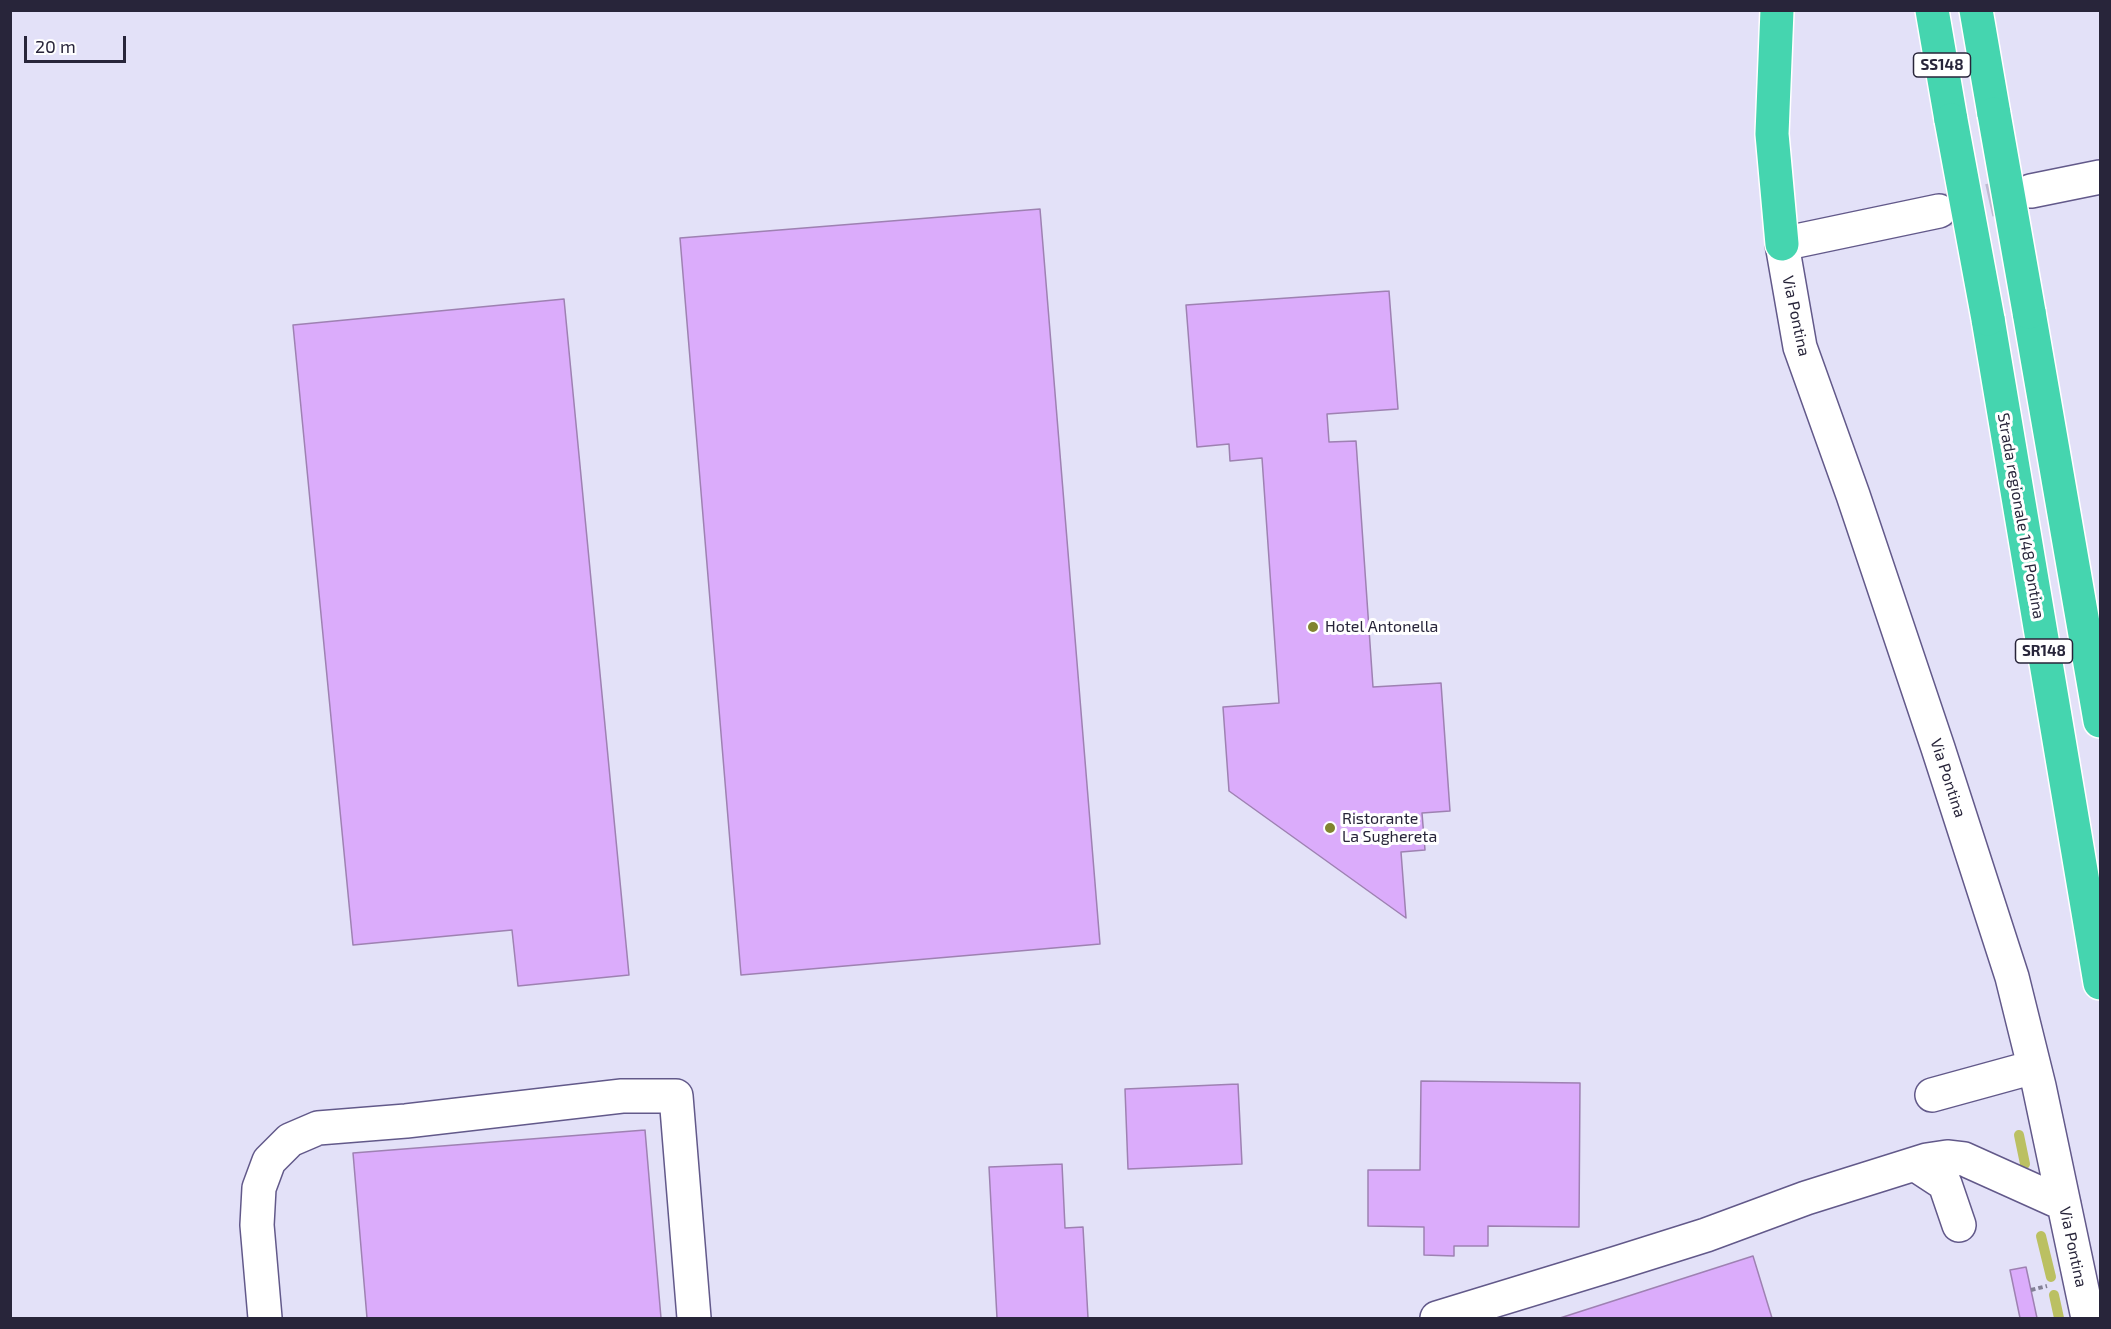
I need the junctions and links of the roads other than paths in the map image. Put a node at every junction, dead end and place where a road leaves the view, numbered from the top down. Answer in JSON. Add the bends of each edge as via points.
{"nodes":[{"id":1,"x":1777,"y":10,"type":"edge"},
{"id":2,"x":1932,"y":10,"type":"edge"},
{"id":3,"x":1976,"y":10,"type":"edge"},
{"id":4,"x":1994,"y":114,"type":"joint"},
{"id":5,"x":1951,"y":120,"type":"joint"},
{"id":6,"x":2100,"y":177,"type":"edge"},
{"id":7,"x":2031,"y":191,"type":"tunnel mouth"},
{"id":8,"x":1939,"y":211,"type":"tunnel mouth"},
{"id":9,"x":1782,"y":244,"type":"junction"},
{"id":10,"x":2100,"y":721,"type":"edge"},
{"id":11,"x":2100,"y":983,"type":"edge"},
{"id":12,"x":2034,"y":1067,"type":"junction"},
{"id":13,"x":1932,"y":1095,"type":"dead end"},
{"id":14,"x":1916,"y":1165,"type":"junction"},
{"id":15,"x":1991,"y":1172,"type":"junction"},
{"id":16,"x":2064,"y":1204,"type":"junction"},
{"id":17,"x":265,"y":1318,"type":"edge"},
{"id":18,"x":694,"y":1318,"type":"edge"},
{"id":19,"x":1437,"y":1318,"type":"edge"},
{"id":20,"x":2088,"y":1318,"type":"edge"}],
"edges":[{"from":1,"to":9,"type":"highway","via":[[1772,134]]},
{"from":2,"to":5,"type":"highway","number":"SS148"},
{"from":3,"to":4,"type":"highway","number":"SS148"},
{"from":4,"to":10,"type":"highway","number":"SR148","bridge":true},
{"from":5,"to":11,"type":"highway","name":"Strada regionale 148 Pontina","number":"SR148","bridge":true},
{"from":6,"to":7,"type":"street"},
{"from":8,"to":9,"type":"street"},
{"from":9,"to":12,"type":"street","name":"Via Pontina","via":[[1800,347],[1952,791],[2012,977]]},
{"from":12,"to":13,"type":"street"},
{"from":12,"to":16,"type":"street","name":"Via Pontina"},
{"from":14,"to":15,"type":"street","via":[[1947,1157],[1964,1159]]},
{"from":14,"to":15,"type":"street","via":[[1945,1184],[1959,1225]]},
{"from":14,"to":19,"type":"street"},
{"from":15,"to":16,"type":"street"},
{"from":16,"to":20,"type":"street","name":"Via Pontina"},
{"from":17,"to":18,"type":"street","via":[[257,1225],[259,1188],[268,1161],[290,1140],[318,1128],[622,1096],[676,1096]]}]}
